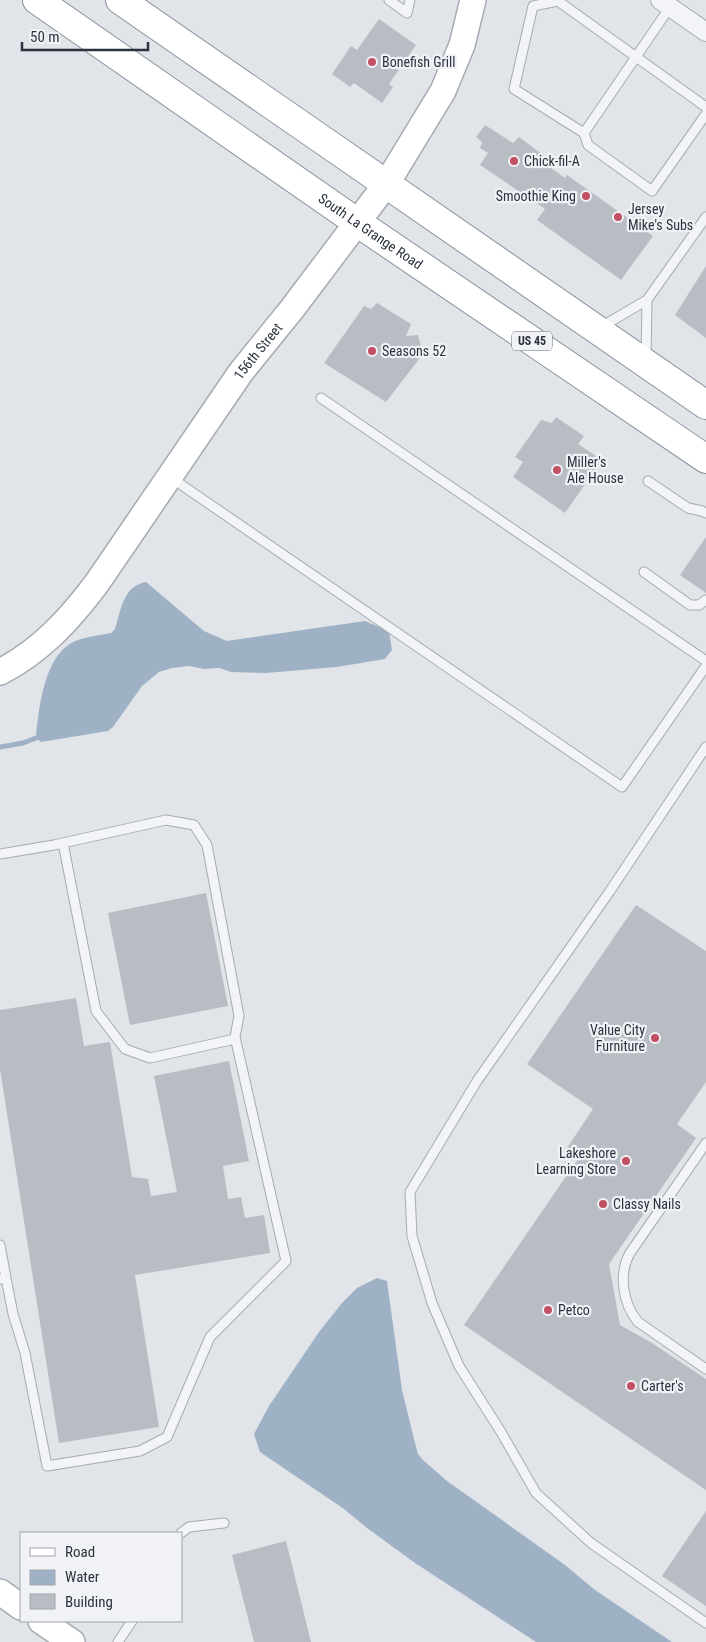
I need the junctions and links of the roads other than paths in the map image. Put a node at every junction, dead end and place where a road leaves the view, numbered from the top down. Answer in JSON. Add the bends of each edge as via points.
{"nodes":[{"id":1,"x":37,"y":0,"type":"edge"},
{"id":2,"x":120,"y":0,"type":"edge"},
{"id":3,"x":389,"y":0,"type":"edge"},
{"id":4,"x":410,"y":0,"type":"edge"},
{"id":5,"x":473,"y":0,"type":"edge"},
{"id":6,"x":665,"y":4,"type":"edge"},
{"id":7,"x":706,"y":32,"type":"edge"},
{"id":8,"x":636,"y":57,"type":"junction"},
{"id":9,"x":706,"y":107,"type":"edge"},
{"id":10,"x":706,"y":114,"type":"edge"},
{"id":11,"x":584,"y":133,"type":"junction"},
{"id":12,"x":387,"y":183,"type":"junction"},
{"id":13,"x":706,"y":217,"type":"edge"},
{"id":14,"x":358,"y":223,"type":"junction"},
{"id":15,"x":647,"y":300,"type":"junction"},
{"id":16,"x":598,"y":330,"type":"junction"},
{"id":17,"x":646,"y":364,"type":"junction"},
{"id":18,"x":322,"y":398,"type":"dead end"},
{"id":19,"x":706,"y":405,"type":"edge"},
{"id":20,"x":706,"y":459,"type":"edge"},
{"id":21,"x":170,"y":476,"type":"junction"},
{"id":22,"x":648,"y":481,"type":"dead end"},
{"id":23,"x":706,"y":513,"type":"edge"},
{"id":24,"x":644,"y":572,"type":"dead end"},
{"id":25,"x":706,"y":600,"type":"edge"},
{"id":26,"x":706,"y":661,"type":"edge"},
{"id":27,"x":706,"y":666,"type":"edge"},
{"id":28,"x":0,"y":672,"type":"edge"},
{"id":29,"x":706,"y":747,"type":"edge"},
{"id":30,"x":63,"y":843,"type":"junction"},
{"id":31,"x":0,"y":854,"type":"edge"},
{"id":32,"x":236,"y":1039,"type":"junction"},
{"id":33,"x":706,"y":1143,"type":"edge"},
{"id":34,"x":0,"y":1245,"type":"edge"},
{"id":35,"x":3,"y":1279,"type":"edge"},
{"id":36,"x":706,"y":1369,"type":"edge"},
{"id":37,"x":224,"y":1523,"type":"dead end"},
{"id":38,"x":182,"y":1532,"type":"edge"},
{"id":39,"x":0,"y":1592,"type":"edge"},
{"id":40,"x":20,"y":1606,"type":"edge"},
{"id":41,"x":42,"y":1622,"type":"edge"},
{"id":42,"x":131,"y":1622,"type":"edge"},
{"id":43,"x":706,"y":1623,"type":"edge"},
{"id":44,"x":72,"y":1642,"type":"edge"},
{"id":45,"x":118,"y":1642,"type":"edge"}],
"edges":[{"from":1,"to":14,"type":"highway","name":"South La Grange Road","number":"US 45"},
{"from":2,"to":12,"type":"highway"},
{"from":3,"to":4,"type":"lane","via":[[407,13]]},
{"from":5,"to":12,"type":"street","name":"156th Street","via":[[462,46],[443,91]]},
{"from":6,"to":7,"type":"street"},
{"from":6,"to":8,"type":"lane"},
{"from":8,"to":9,"type":"lane"},
{"from":8,"to":11,"type":"lane"},
{"from":8,"to":11,"type":"lane","via":[[558,1],[534,6],[514,89]]},
{"from":10,"to":11,"type":"lane","via":[[652,191],[588,145]]},
{"from":12,"to":14,"type":"street","name":"156th Street"},
{"from":12,"to":16,"type":"highway"},
{"from":13,"to":15,"type":"lane"},
{"from":14,"to":20,"type":"highway","name":"South La Grange Road","number":"US 45"},
{"from":14,"to":21,"type":"street","name":"156th Street","via":[[241,372]]},
{"from":15,"to":16,"type":"lane"},
{"from":15,"to":17,"type":"lane"},
{"from":16,"to":17,"type":"highway"},
{"from":17,"to":19,"type":"highway"},
{"from":18,"to":26,"type":"lane"},
{"from":21,"to":27,"type":"lane","via":[[622,787]]},
{"from":21,"to":28,"type":"street","name":"156th Street","via":[[76,611],[50,638]]},
{"from":22,"to":23,"type":"lane","via":[[688,508]]},
{"from":24,"to":25,"type":"lane","via":[[690,605],[699,605]]},
{"from":29,"to":43,"type":"lane","via":[[477,1081],[410,1192],[412,1236],[432,1303],[459,1366],[536,1493],[591,1543]]},
{"from":30,"to":31,"type":"lane"},
{"from":30,"to":32,"type":"lane","via":[[96,1011],[125,1050],[150,1058]]},
{"from":30,"to":32,"type":"lane","via":[[166,820],[194,825],[207,845],[239,1016]]},
{"from":32,"to":35,"type":"lane","via":[[286,1261],[210,1336],[167,1437],[140,1451],[47,1466],[25,1353]]},
{"from":33,"to":36,"type":"lane","via":[[630,1253],[623,1271],[626,1297],[638,1322]]},
{"from":34,"to":35,"type":"lane"},
{"from":37,"to":38,"type":"lane","via":[[189,1527]]},
{"from":39,"to":40,"type":"street"},
{"from":41,"to":44,"type":"street"},
{"from":42,"to":45,"type":"lane"}]}
